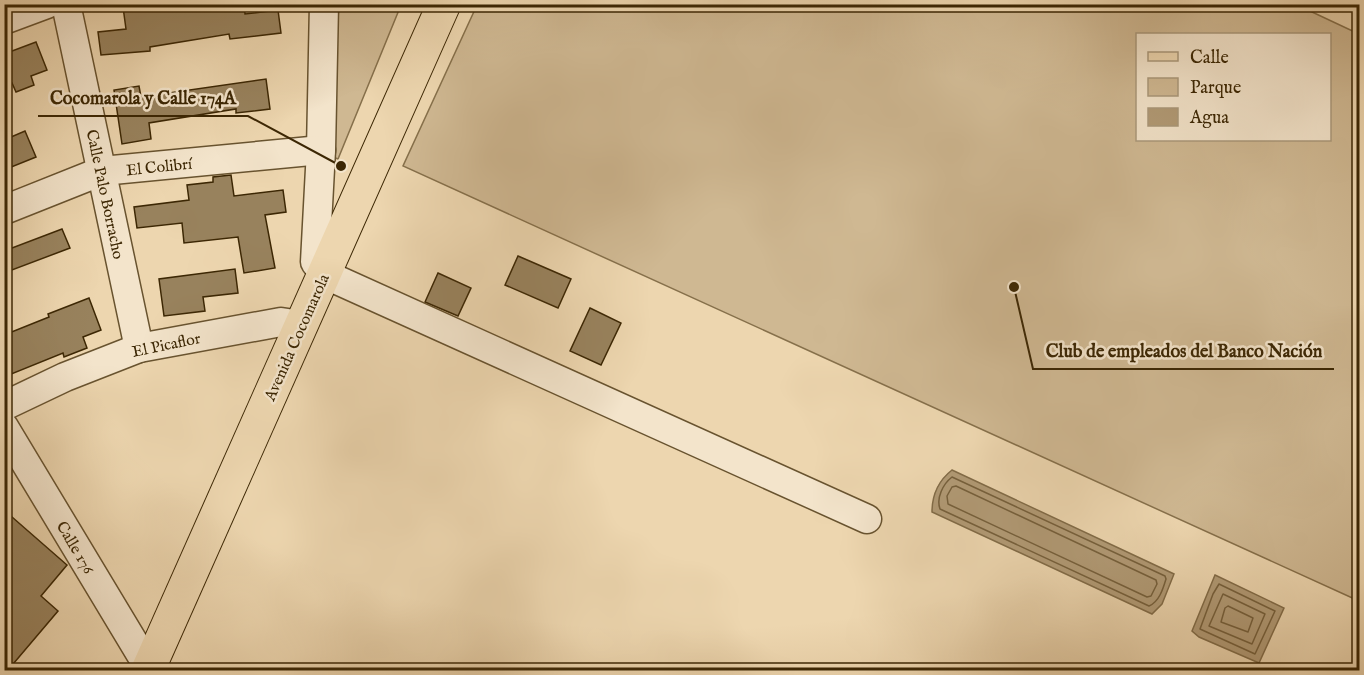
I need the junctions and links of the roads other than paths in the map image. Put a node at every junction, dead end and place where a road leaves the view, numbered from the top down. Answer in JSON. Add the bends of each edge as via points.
{"nodes":[{"id":1,"x":47,"y":4,"type":"edge"},
{"id":2,"x":66,"y":4,"type":"edge"},
{"id":3,"x":324,"y":4,"type":"edge"},
{"id":4,"x":444,"y":4,"type":"edge"},
{"id":5,"x":4,"y":20,"type":"edge"},
{"id":6,"x":321,"y":150,"type":"junction"},
{"id":7,"x":102,"y":171,"type":"junction"},
{"id":8,"x":4,"y":210,"type":"edge"},
{"id":9,"x":324,"y":274,"type":"junction"},
{"id":10,"x":302,"y":325,"type":"junction"},
{"id":11,"x":139,"y":348,"type":"junction"},
{"id":12,"x":4,"y":406,"type":"edge"},
{"id":13,"x":4,"y":427,"type":"edge"},
{"id":14,"x":867,"y":519,"type":"dead end"},
{"id":15,"x":149,"y":669,"type":"edge"}],
"edges":[{"from":1,"to":5,"type":"street"},
{"from":2,"to":7,"type":"street","name":"Calle Palo Borracho"},
{"from":3,"to":6,"type":"street"},
{"from":4,"to":9,"type":"main road","name":"Avenida Cocomarola"},
{"from":6,"to":7,"type":"street","name":"El Colibrí"},
{"from":6,"to":9,"type":"street","via":[[315,262]]},
{"from":7,"to":8,"type":"street","name":"El Colibrí"},
{"from":7,"to":11,"type":"street","name":"Calle Palo Borracho"},
{"from":9,"to":10,"type":"main road","name":"Avenida Cocomarola"},
{"from":9,"to":14,"type":"street"},
{"from":10,"to":11,"type":"street","name":"El Picaflor","via":[[280,322]]},
{"from":10,"to":15,"type":"main road","name":"Avenida Cocomarola"},
{"from":11,"to":12,"type":"street","name":"El Picaflor","via":[[65,376]]},
{"from":13,"to":15,"type":"street","name":"Calle 176"}]}
